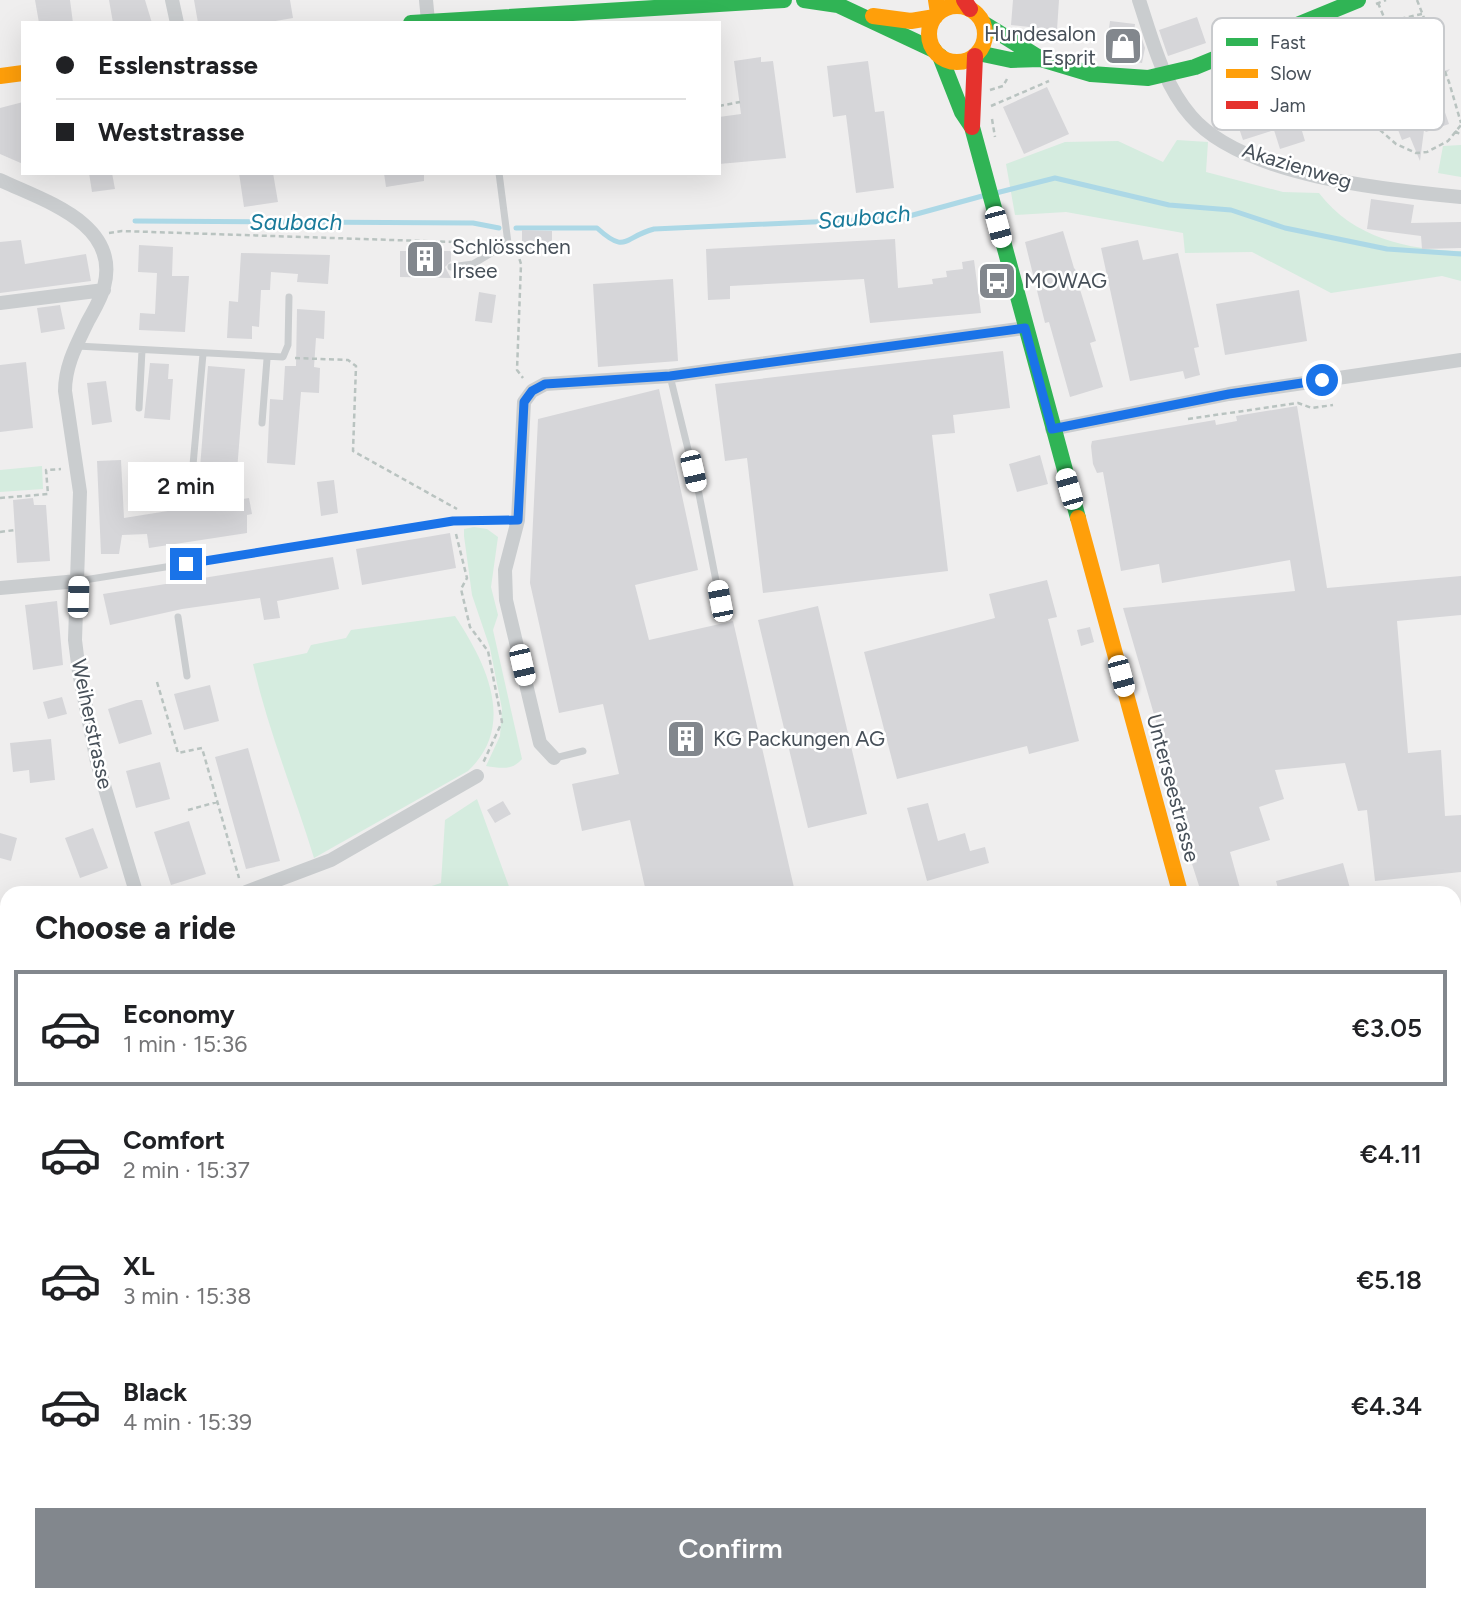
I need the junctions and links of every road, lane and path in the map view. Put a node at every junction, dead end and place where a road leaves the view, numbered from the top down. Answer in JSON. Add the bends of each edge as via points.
{"nodes":[{"id":1,"x":172,"y":0,"type":"edge"},
{"id":2,"x":426,"y":0,"type":"edge"},
{"id":3,"x":784,"y":0,"type":"edge"},
{"id":4,"x":804,"y":0,"type":"edge"},
{"id":5,"x":1139,"y":0,"type":"edge"},
{"id":6,"x":1358,"y":0,"type":"edge"},
{"id":7,"x":1417,"y":0,"type":"edge"},
{"id":8,"x":831,"y":2,"type":"edge"},
{"id":9,"x":667,"y":3,"type":"edge"},
{"id":10,"x":1378,"y":3,"type":"dead end"},
{"id":11,"x":967,"y":5,"type":"edge"},
{"id":12,"x":564,"y":6,"type":"edge"},
{"id":13,"x":936,"y":10,"type":"edge"},
{"id":14,"x":1422,"y":14,"type":"junction"},
{"id":15,"x":867,"y":17,"type":"junction"},
{"id":16,"x":1314,"y":18,"type":"edge"},
{"id":17,"x":1384,"y":18,"type":"edge"},
{"id":18,"x":1404,"y":18,"type":"edge"},
{"id":19,"x":1424,"y":18,"type":"edge"},
{"id":20,"x":479,"y":20,"type":"edge"},
{"id":21,"x":177,"y":21,"type":"edge"},
{"id":22,"x":428,"y":21,"type":"edge"},
{"id":23,"x":983,"y":23,"type":"junction"},
{"id":24,"x":937,"y":53,"type":"junction"},
{"id":25,"x":977,"y":55,"type":"junction"},
{"id":26,"x":1041,"y":59,"type":"junction"},
{"id":27,"x":1212,"y":60,"type":"edge"},
{"id":28,"x":1444,"y":69,"type":"edge"},
{"id":29,"x":21,"y":73,"type":"edge"},
{"id":30,"x":0,"y":76,"type":"edge"},
{"id":31,"x":1008,"y":76,"type":"dead end"},
{"id":32,"x":1167,"y":76,"type":"junction"},
{"id":33,"x":1056,"y":79,"type":"dead end"},
{"id":34,"x":988,"y":91,"type":"dead end"},
{"id":35,"x":740,"y":102,"type":"dead end"},
{"id":36,"x":721,"y":106,"type":"edge"},
{"id":37,"x":1461,"y":124,"type":"edge"},
{"id":38,"x":972,"y":127,"type":"junction"},
{"id":39,"x":1380,"y":130,"type":"edge"},
{"id":40,"x":1455,"y":131,"type":"junction"},
{"id":41,"x":1461,"y":135,"type":"edge"},
{"id":42,"x":997,"y":147,"type":"dead end"},
{"id":43,"x":499,"y":175,"type":"edge"},
{"id":44,"x":0,"y":180,"type":"edge"},
{"id":45,"x":1461,"y":197,"type":"edge"},
{"id":46,"x":95,"y":235,"type":"junction"},
{"id":47,"x":508,"y":243,"type":"junction"},
{"id":48,"x":451,"y":267,"type":"dead end"},
{"id":49,"x":104,"y":290,"type":"junction"},
{"id":50,"x":289,"y":297,"type":"dead end"},
{"id":51,"x":0,"y":303,"type":"edge"},
{"id":52,"x":1025,"y":328,"type":"junction"},
{"id":53,"x":76,"y":346,"type":"junction"},
{"id":54,"x":142,"y":350,"type":"junction"},
{"id":55,"x":203,"y":354,"type":"junction"},
{"id":56,"x":283,"y":357,"type":"junction"},
{"id":57,"x":267,"y":359,"type":"junction"},
{"id":58,"x":1461,"y":360,"type":"edge"},
{"id":59,"x":670,"y":376,"type":"junction"},
{"id":60,"x":532,"y":391,"type":"junction"},
{"id":61,"x":1333,"y":405,"type":"dead end"},
{"id":62,"x":139,"y":408,"type":"dead end"},
{"id":63,"x":1184,"y":419,"type":"dead end"},
{"id":64,"x":262,"y":423,"type":"dead end"},
{"id":65,"x":1052,"y":429,"type":"junction"},
{"id":66,"x":76,"y":468,"type":"junction"},
{"id":67,"x":192,"y":475,"type":"dead end"},
{"id":68,"x":0,"y":498,"type":"edge"},
{"id":69,"x":478,"y":520,"type":"junction"},
{"id":70,"x":518,"y":520,"type":"junction"},
{"id":71,"x":453,"y":521,"type":"junction"},
{"id":72,"x":15,"y":530,"type":"dead end"},
{"id":73,"x":0,"y":532,"type":"edge"},
{"id":74,"x":78,"y":582,"type":"junction"},
{"id":75,"x":0,"y":588,"type":"edge"},
{"id":76,"x":720,"y":601,"type":"dead end"},
{"id":77,"x":178,"y":617,"type":"dead end"},
{"id":78,"x":187,"y":676,"type":"dead end"},
{"id":79,"x":157,"y":682,"type":"dead end"},
{"id":80,"x":583,"y":751,"type":"dead end"},
{"id":81,"x":554,"y":758,"type":"joint"},
{"id":82,"x":477,"y":776,"type":"joint"},
{"id":83,"x":217,"y":802,"type":"junction"},
{"id":84,"x":188,"y":810,"type":"dead end"},
{"id":85,"x":134,"y":886,"type":"edge"},
{"id":86,"x":243,"y":886,"type":"edge"},
{"id":87,"x":246,"y":886,"type":"edge"},
{"id":88,"x":1178,"y":886,"type":"edge"}],
"edges":[{"from":1,"to":21,"type":"street"},
{"from":2,"to":22,"type":"street"},
{"from":3,"to":9,"type":"main road"},
{"from":4,"to":8,"type":"main road"},
{"from":5,"to":32,"type":"street","name":"Akazienweg"},
{"from":6,"to":16,"type":"main road"},
{"from":7,"to":14,"type":"path"},
{"from":8,"to":15,"type":"main road"},
{"from":9,"to":12,"type":"main road"},
{"from":10,"to":17,"type":"path"},
{"from":11,"to":13,"type":"main road"},
{"from":11,"to":23,"type":"main road"},
{"from":12,"to":20,"type":"main road"},
{"from":13,"to":15,"type":"main road","via":[[911,21],[884,15]]},
{"from":13,"to":24,"type":"main road","via":[[929,33]]},
{"from":14,"to":18,"type":"path"},
{"from":14,"to":19,"type":"path"},
{"from":15,"to":24,"type":"main road"},
{"from":20,"to":22,"type":"main road"},
{"from":23,"to":25,"type":"main road","via":[[985,39]]},
{"from":23,"to":26,"type":"main road"},
{"from":24,"to":25,"type":"main road","via":[[957,63]]},
{"from":24,"to":38,"type":"main road","name":"Unterseestrasse"},
{"from":25,"to":26,"type":"main road"},
{"from":25,"to":38,"type":"main road","name":"Unterseestrasse"},
{"from":26,"to":32,"type":"main road","via":[[1091,74]]},
{"from":27,"to":32,"type":"main road"},
{"from":28,"to":37,"type":"path"},
{"from":29,"to":30,"type":"main road"},
{"from":31,"to":34,"type":"path","via":[[1003,86]]},
{"from":32,"to":45,"type":"street","name":"Akazienweg","via":[[1190,116],[1215,138],[1256,157],[1382,190]]},
{"from":33,"to":42,"type":"path","via":[[989,105]]},
{"from":35,"to":36,"type":"path"},
{"from":37,"to":40,"type":"path"},
{"from":38,"to":52,"type":"main road","name":"Unterseestrasse"},
{"from":39,"to":40,"type":"path","via":[[1416,153],[1448,141]]},
{"from":40,"to":41,"type":"path"},
{"from":43,"to":47,"type":"lane"},
{"from":44,"to":46,"type":"street","via":[[67,212]]},
{"from":46,"to":47,"type":"path","via":[[122,231]]},
{"from":46,"to":49,"type":"street","name":"Weiherstrasse","via":[[106,261]]},
{"from":47,"to":48,"type":"lane","via":[[473,264]]},
{"from":47,"to":60,"type":"path","via":[[516,246],[521,264],[517,370]]},
{"from":49,"to":51,"type":"street"},
{"from":49,"to":53,"type":"street","name":"Weiherstrasse"},
{"from":50,"to":56,"type":"lane","via":[[288,345]]},
{"from":52,"to":59,"type":"street"},
{"from":52,"to":65,"type":"main road","name":"Unterseestrasse"},
{"from":53,"to":54,"type":"lane"},
{"from":53,"to":66,"type":"street","name":"Weiherstrasse","via":[[65,374]]},
{"from":54,"to":55,"type":"lane"},
{"from":54,"to":62,"type":"lane"},
{"from":55,"to":57,"type":"lane"},
{"from":55,"to":67,"type":"lane"},
{"from":56,"to":57,"type":"lane"},
{"from":56,"to":69,"type":"path","via":[[348,360],[356,366],[354,451]]},
{"from":57,"to":64,"type":"lane"},
{"from":58,"to":65,"type":"street","via":[[1229,394]]},
{"from":59,"to":60,"type":"street","via":[[545,384]]},
{"from":59,"to":76,"type":"lane"},
{"from":60,"to":70,"type":"street","via":[[524,402]]},
{"from":61,"to":63,"type":"path","via":[[1312,408],[1298,403]]},
{"from":65,"to":88,"type":"main road","name":"Unterseestrasse"},
{"from":66,"to":68,"type":"path","via":[[46,470],[48,494]]},
{"from":66,"to":74,"type":"street","name":"Weiherstrasse","via":[[80,492]]},
{"from":69,"to":70,"type":"lane"},
{"from":69,"to":71,"type":"lane"},
{"from":70,"to":81,"type":"street","via":[[505,570],[506,600],[540,743]]},
{"from":71,"to":74,"type":"lane"},
{"from":71,"to":82,"type":"path","via":[[467,578],[461,589],[467,614],[488,651],[502,722]]},
{"from":72,"to":73,"type":"path"},
{"from":74,"to":75,"type":"street"},
{"from":74,"to":85,"type":"street","name":"Weiherstrasse","via":[[75,640],[79,672],[97,762]]},
{"from":77,"to":78,"type":"lane"},
{"from":79,"to":83,"type":"path","via":[[178,753],[202,748]]},
{"from":80,"to":81,"type":"lane"},
{"from":82,"to":87,"type":"street","via":[[331,860]]},
{"from":83,"to":84,"type":"path"},
{"from":83,"to":86,"type":"path"}]}
